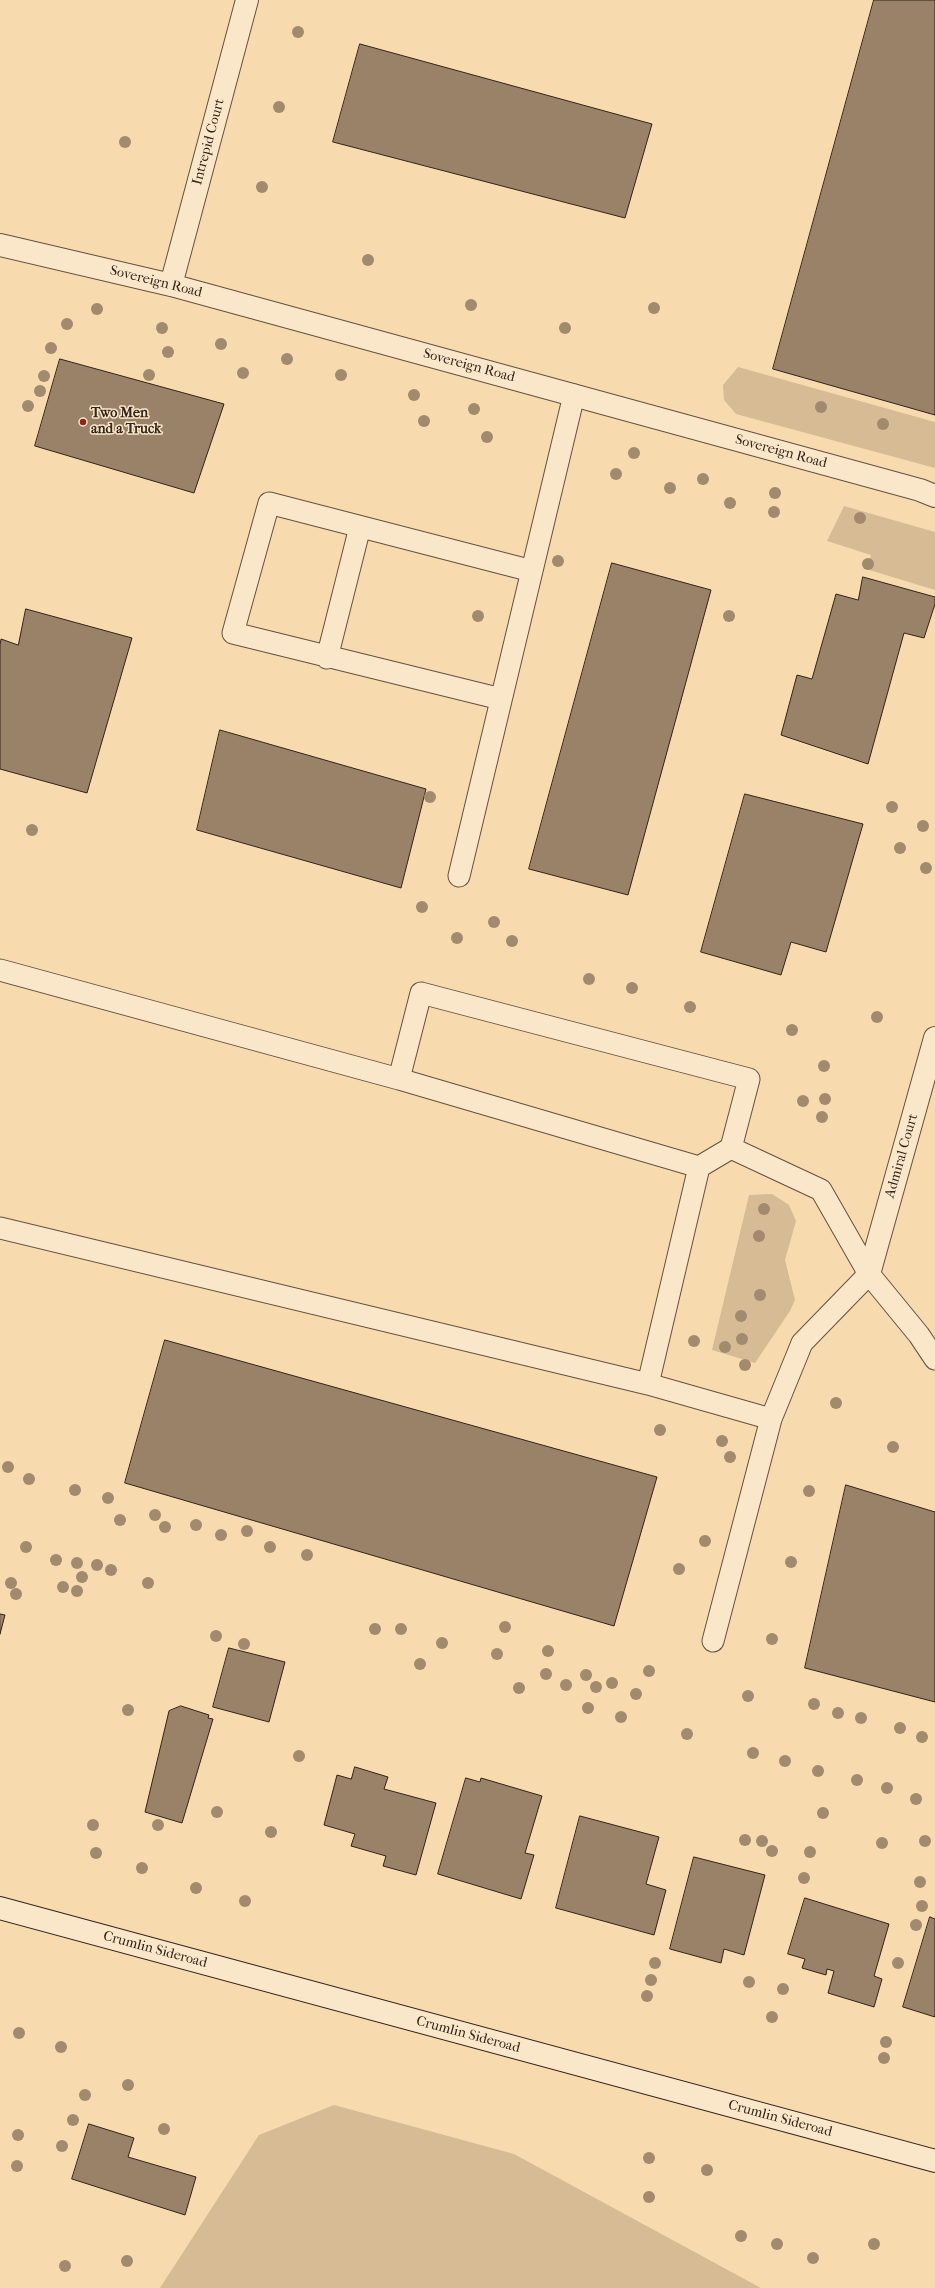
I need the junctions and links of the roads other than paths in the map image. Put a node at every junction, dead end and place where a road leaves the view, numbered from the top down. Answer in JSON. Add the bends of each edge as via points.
{"nodes":[{"id":1,"x":247,"y":0,"type":"edge"},
{"id":2,"x":0,"y":245,"type":"edge"},
{"id":3,"x":171,"y":285,"type":"junction"},
{"id":4,"x":574,"y":395,"type":"junction"},
{"id":5,"x":935,"y":496,"type":"edge"},
{"id":6,"x":360,"y":527,"type":"junction"},
{"id":7,"x":532,"y":571,"type":"junction"},
{"id":8,"x":328,"y":658,"type":"junction"},
{"id":9,"x":501,"y":699,"type":"junction"},
{"id":10,"x":459,"y":876,"type":"dead end"},
{"id":11,"x":0,"y":970,"type":"edge"},
{"id":12,"x":935,"y":1038,"type":"edge"},
{"id":13,"x":398,"y":1079,"type":"junction"},
{"id":14,"x":731,"y":1148,"type":"junction"},
{"id":15,"x":699,"y":1167,"type":"junction"},
{"id":16,"x":0,"y":1228,"type":"edge"},
{"id":17,"x":869,"y":1274,"type":"junction"},
{"id":18,"x":935,"y":1359,"type":"edge"},
{"id":19,"x":648,"y":1384,"type":"junction"},
{"id":20,"x":771,"y":1419,"type":"junction"},
{"id":21,"x":713,"y":1641,"type":"dead end"},
{"id":22,"x":0,"y":1908,"type":"edge"},
{"id":23,"x":935,"y":2161,"type":"edge"}],
"edges":[{"from":1,"to":3,"type":"street","name":"Intrepid Court"},
{"from":2,"to":3,"type":"street","name":"Sovereign Road"},
{"from":3,"to":4,"type":"street","name":"Sovereign Road"},
{"from":4,"to":5,"type":"street","name":"Sovereign Road"},
{"from":4,"to":7,"type":"lane"},
{"from":6,"to":7,"type":"lane"},
{"from":6,"to":8,"type":"lane"},
{"from":6,"to":8,"type":"lane","via":[[269,503],[233,633]]},
{"from":7,"to":9,"type":"lane"},
{"from":8,"to":9,"type":"lane"},
{"from":9,"to":10,"type":"lane"},
{"from":11,"to":13,"type":"lane"},
{"from":12,"to":17,"type":"street","name":"Admiral Court"},
{"from":13,"to":14,"type":"lane","via":[[421,993],[749,1079]]},
{"from":13,"to":15,"type":"lane"},
{"from":14,"to":15,"type":"lane"},
{"from":14,"to":17,"type":"lane","via":[[821,1190]]},
{"from":15,"to":19,"type":"lane"},
{"from":16,"to":19,"type":"lane"},
{"from":17,"to":18,"type":"lane","via":[[919,1335]]},
{"from":17,"to":20,"type":"lane","via":[[802,1343]]},
{"from":19,"to":20,"type":"lane"},
{"from":20,"to":21,"type":"lane"},
{"from":22,"to":23,"type":"street","name":"Crumlin Sideroad"}]}
